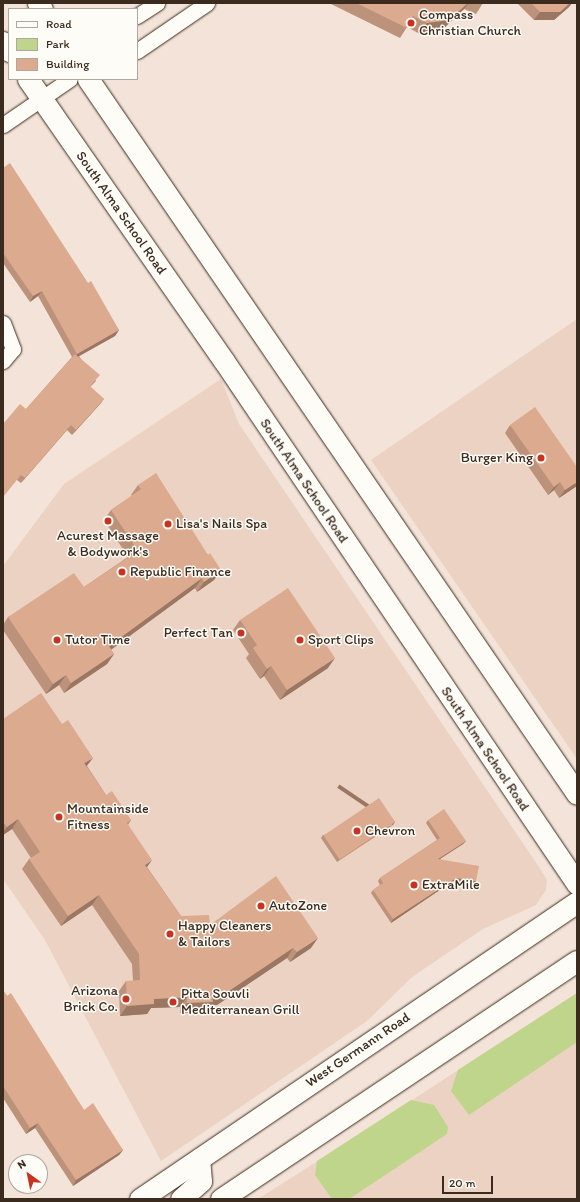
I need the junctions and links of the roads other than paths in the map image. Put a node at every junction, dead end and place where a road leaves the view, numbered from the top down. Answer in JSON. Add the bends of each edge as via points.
{"nodes":[{"id":1,"x":157,"y":3,"type":"edge"},
{"id":2,"x":199,"y":5,"type":"edge"},
{"id":3,"x":138,"y":15,"type":"edge"},
{"id":4,"x":138,"y":49,"type":"edge"},
{"id":5,"x":29,"y":80,"type":"edge"},
{"id":6,"x":69,"y":80,"type":"edge"},
{"id":7,"x":89,"y":80,"type":"edge"},
{"id":8,"x":42,"y":100,"type":"junction"},
{"id":9,"x":3,"y":126,"type":"edge"},
{"id":10,"x":3,"y":323,"type":"edge"},
{"id":11,"x":3,"y":361,"type":"edge"},
{"id":12,"x":577,"y":794,"type":"edge"},
{"id":13,"x":577,"y":884,"type":"edge"},
{"id":14,"x":577,"y":902,"type":"edge"},
{"id":15,"x":577,"y":961,"type":"edge"},
{"id":16,"x":199,"y":1159,"type":"junction"},
{"id":17,"x":140,"y":1199,"type":"edge"},
{"id":18,"x":181,"y":1199,"type":"edge"},
{"id":19,"x":221,"y":1199,"type":"edge"}],
"edges":[{"from":1,"to":3,"type":"street"},
{"from":2,"to":4,"type":"street"},
{"from":5,"to":8,"type":"main road","name":"South Alma School Road"},
{"from":6,"to":8,"type":"street"},
{"from":7,"to":12,"type":"main road"},
{"from":8,"to":9,"type":"street"},
{"from":8,"to":13,"type":"main road","name":"South Alma School Road","via":[[224,361]]},
{"from":10,"to":11,"type":"street","via":[[13,349]]},
{"from":14,"to":16,"type":"main road","name":"West Germann Road"},
{"from":15,"to":19,"type":"main road"},
{"from":16,"to":17,"type":"main road","name":"West Germann Road"},
{"from":16,"to":18,"type":"main road","via":[[201,1181]]}]}
